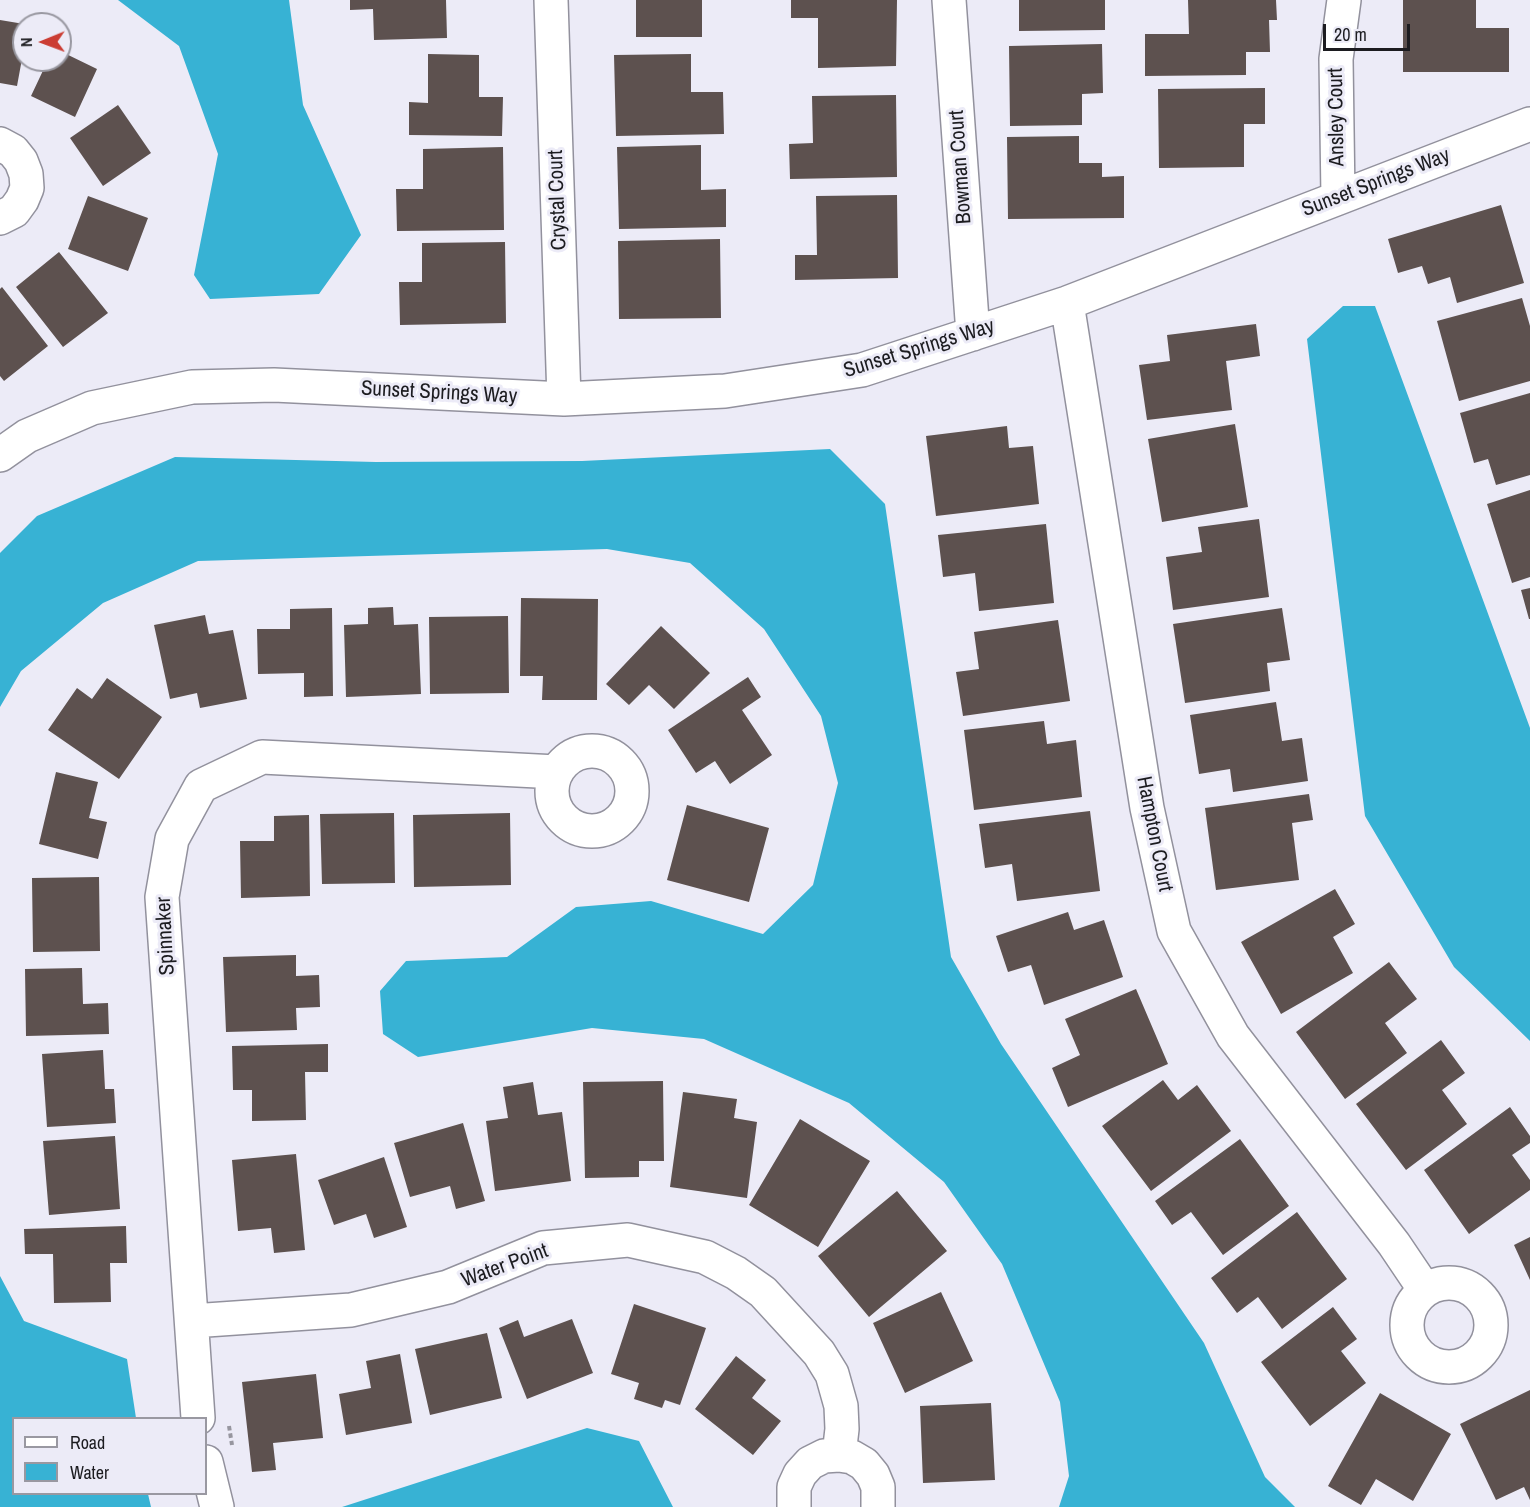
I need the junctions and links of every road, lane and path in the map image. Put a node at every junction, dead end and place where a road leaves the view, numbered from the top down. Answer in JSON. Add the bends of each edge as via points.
{"nodes":[{"id":1,"x":551,"y":0,"type":"edge"},
{"id":2,"x":949,"y":0,"type":"edge"},
{"id":3,"x":1344,"y":0,"type":"edge"},
{"id":4,"x":1528,"y":131,"type":"edge"},
{"id":5,"x":0,"y":144,"type":"edge"},
{"id":6,"x":1338,"y":198,"type":"junction"},
{"id":7,"x":0,"y":218,"type":"edge"},
{"id":8,"x":1066,"y":303,"type":"junction"},
{"id":9,"x":973,"y":334,"type":"junction"},
{"id":10,"x":564,"y":399,"type":"junction"},
{"id":11,"x":0,"y":455,"type":"edge"},
{"id":12,"x":556,"y":772,"type":"dead end"},
{"id":13,"x":1425,"y":1290,"type":"dead end"},
{"id":14,"x":192,"y":1321,"type":"junction"},
{"id":15,"x":198,"y":1417,"type":"edge"},
{"id":16,"x":839,"y":1455,"type":"junction"},
{"id":17,"x":207,"y":1466,"type":"edge"},
{"id":18,"x":218,"y":1507,"type":"edge"},
{"id":19,"x":794,"y":1507,"type":"edge"},
{"id":20,"x":878,"y":1507,"type":"edge"}],
"edges":[{"from":1,"to":10,"type":"street","name":"Crystal Court"},
{"from":2,"to":9,"type":"street","name":"Bowman Court"},
{"from":3,"to":6,"type":"street","name":"Ansley Court","via":[[1336,59]]},
{"from":4,"to":6,"type":"street","name":"Sunset Springs Way"},
{"from":5,"to":7,"type":"street","via":[[21,161],[27,188],[14,211]]},
{"from":6,"to":8,"type":"street","name":"Sunset Springs Way"},
{"from":8,"to":9,"type":"street","name":"Sunset Springs Way"},
{"from":8,"to":13,"type":"street","name":"Hampton Court","via":[[1147,808],[1174,930],[1233,1036],[1394,1244]]},
{"from":9,"to":10,"type":"street","name":"Sunset Springs Way","via":[[862,370],[725,391]]},
{"from":10,"to":11,"type":"street","name":"Sunset Springs Way","via":[[274,385],[192,387],[92,408],[27,436]]},
{"from":12,"to":14,"type":"street","name":"Spinnaker","via":[[262,758],[201,786],[172,839],[162,897]]},
{"from":14,"to":15,"type":"street","name":"Spinnaker"},
{"from":14,"to":16,"type":"street","name":"Water Point","via":[[351,1310],[447,1287],[543,1248],[628,1240],[705,1257],[763,1292],[819,1353],[832,1374],[841,1406]]},
{"from":16,"to":19,"type":"street","via":[[810,1462],[794,1487]]},
{"from":16,"to":20,"type":"street","via":[[864,1464],[873,1475],[878,1487]]},
{"from":17,"to":18,"type":"street"}]}
